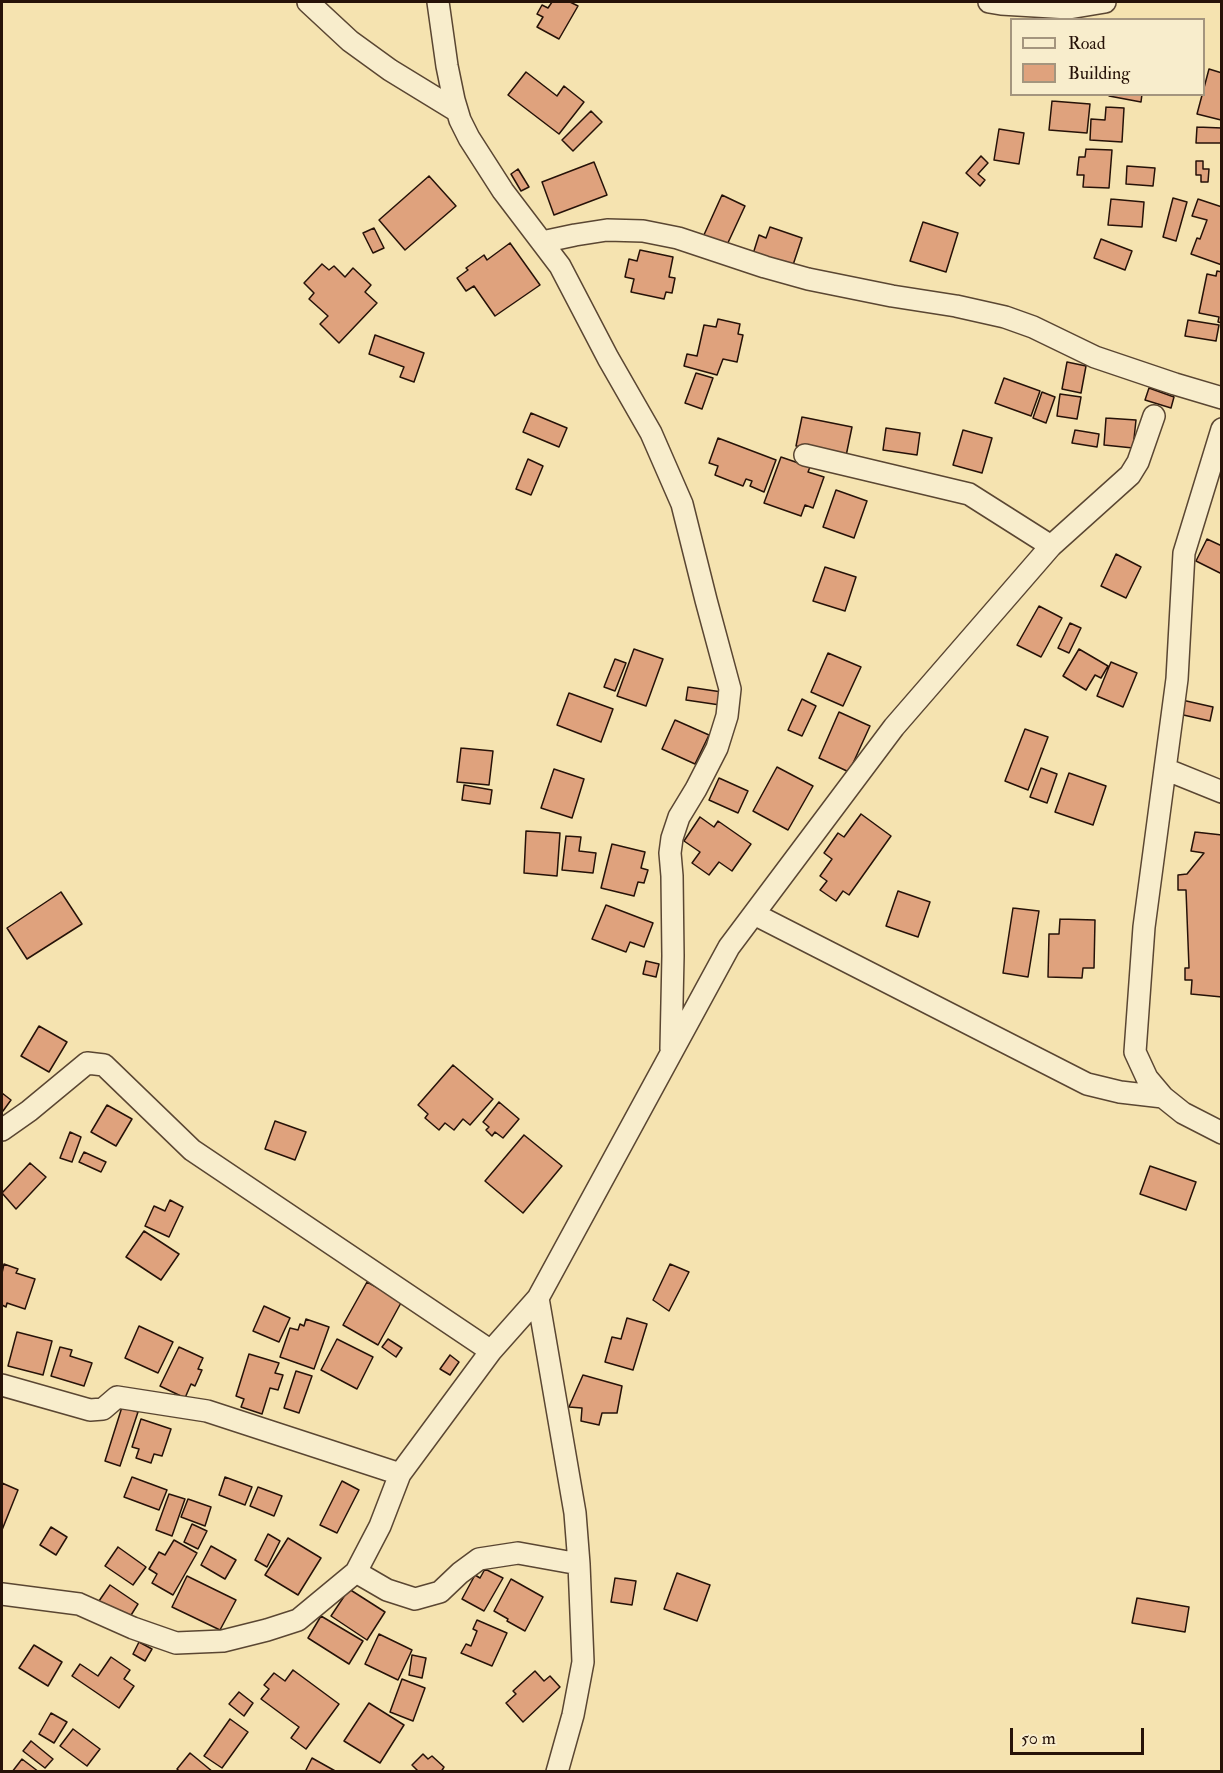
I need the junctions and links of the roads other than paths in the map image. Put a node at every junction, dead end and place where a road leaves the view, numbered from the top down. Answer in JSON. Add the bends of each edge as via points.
{"nodes":[{"id":1,"x":308,"y":2,"type":"edge"},
{"id":2,"x":438,"y":2,"type":"edge"},
{"id":3,"x":989,"y":2,"type":"edge"},
{"id":4,"x":1105,"y":2,"type":"edge"},
{"id":5,"x":457,"y":111,"type":"junction"},
{"id":6,"x":542,"y":242,"type":"junction"},
{"id":7,"x":1221,"y":398,"type":"edge"},
{"id":8,"x":1154,"y":416,"type":"dead end"},
{"id":9,"x":1221,"y":429,"type":"edge"},
{"id":10,"x":805,"y":455,"type":"dead end"},
{"id":11,"x":1051,"y":546,"type":"junction"},
{"id":12,"x":1165,"y":769,"type":"junction"},
{"id":13,"x":1221,"y":792,"type":"edge"},
{"id":14,"x":754,"y":914,"type":"junction"},
{"id":15,"x":670,"y":1055,"type":"junction"},
{"id":16,"x":1163,"y":1096,"type":"junction"},
{"id":17,"x":2,"y":1130,"type":"edge"},
{"id":18,"x":1221,"y":1133,"type":"edge"},
{"id":19,"x":538,"y":1298,"type":"junction"},
{"id":20,"x":491,"y":1351,"type":"junction"},
{"id":21,"x":2,"y":1385,"type":"edge"},
{"id":22,"x":400,"y":1474,"type":"junction"},
{"id":23,"x":579,"y":1564,"type":"junction"},
{"id":24,"x":356,"y":1572,"type":"junction"},
{"id":25,"x":2,"y":1594,"type":"edge"},
{"id":26,"x":557,"y":1772,"type":"edge"}],
"edges":[{"from":1,"to":5,"type":"street","via":[[350,41]]},
{"from":2,"to":5,"type":"street"},
{"from":3,"to":4,"type":"street","via":[[1069,8]]},
{"from":5,"to":6,"type":"street","via":[[469,138],[503,191]]},
{"from":6,"to":7,"type":"street","via":[[607,230],[643,231],[678,238],[808,279],[1005,317],[1095,357]]},
{"from":6,"to":15,"type":"street","via":[[560,266],[651,433],[682,504],[730,689],[717,748],[679,817],[671,845]]},
{"from":8,"to":11,"type":"street","via":[[1130,475]]},
{"from":9,"to":12,"type":"street","via":[[1184,553],[1178,679]]},
{"from":10,"to":11,"type":"street","via":[[969,494]]},
{"from":11,"to":14,"type":"street","via":[[894,727]]},
{"from":12,"to":13,"type":"street"},
{"from":12,"to":16,"type":"street","via":[[1144,927],[1135,1052],[1147,1078]]},
{"from":14,"to":15,"type":"street","via":[[729,947]]},
{"from":14,"to":16,"type":"street","via":[[1088,1084]]},
{"from":15,"to":19,"type":"street"},
{"from":16,"to":18,"type":"street","via":[[1183,1113]]},
{"from":17,"to":20,"type":"street","via":[[87,1063],[104,1065],[192,1150]]},
{"from":19,"to":20,"type":"street"},
{"from":19,"to":23,"type":"street"},
{"from":20,"to":22,"type":"street"},
{"from":21,"to":22,"type":"street","via":[[90,1410],[103,1409],[117,1397],[207,1411]]},
{"from":22,"to":24,"type":"street","via":[[380,1526]]},
{"from":23,"to":24,"type":"street","via":[[518,1553],[479,1559],[440,1593],[415,1599],[387,1590]]},
{"from":23,"to":26,"type":"street","via":[[584,1662]]},
{"from":24,"to":25,"type":"street","via":[[298,1620],[223,1641],[176,1643],[79,1604]]}]}
